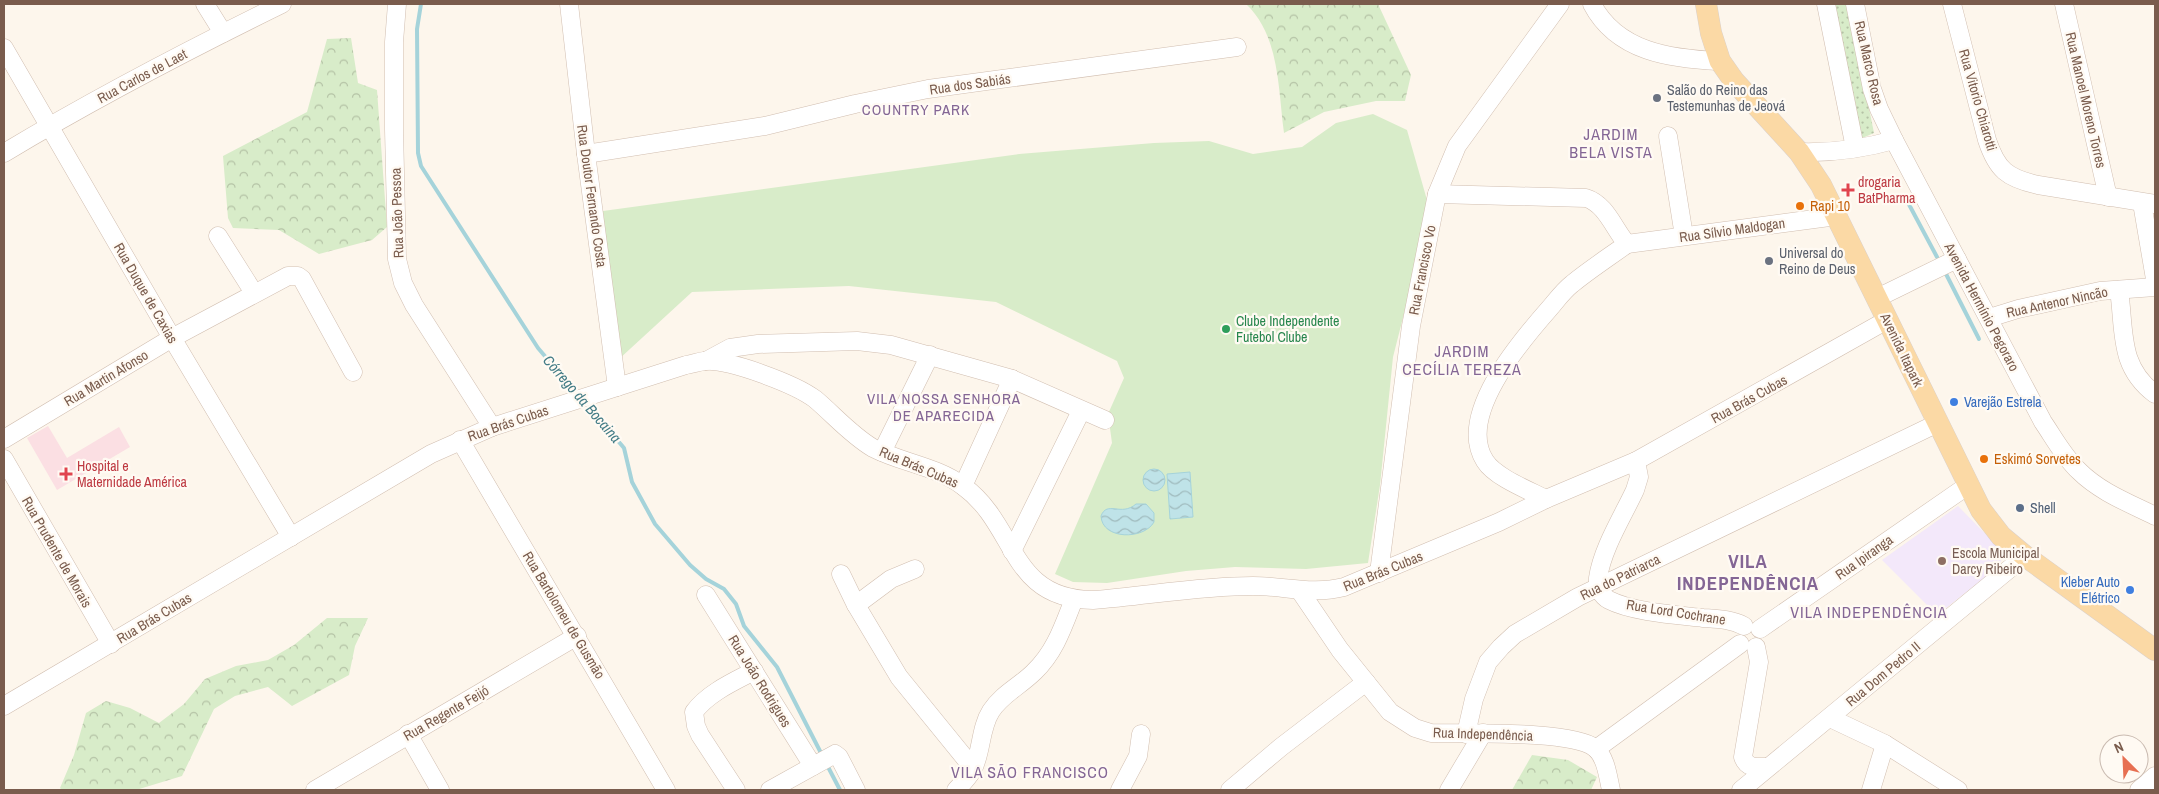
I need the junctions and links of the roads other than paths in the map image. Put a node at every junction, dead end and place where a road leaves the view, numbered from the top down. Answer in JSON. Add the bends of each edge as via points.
{"nodes":[{"id":1,"x":205,"y":4,"type":"edge"},
{"id":2,"x":282,"y":4,"type":"edge"},
{"id":3,"x":397,"y":4,"type":"edge"},
{"id":4,"x":569,"y":4,"type":"edge"},
{"id":5,"x":1560,"y":4,"type":"edge"},
{"id":6,"x":1592,"y":4,"type":"edge"},
{"id":7,"x":1706,"y":4,"type":"edge"},
{"id":8,"x":1826,"y":4,"type":"edge"},
{"id":9,"x":1855,"y":4,"type":"edge"},
{"id":10,"x":1952,"y":4,"type":"edge"},
{"id":11,"x":2064,"y":4,"type":"edge"},
{"id":12,"x":223,"y":33,"type":"junction"},
{"id":13,"x":1237,"y":47,"type":"dead end"},
{"id":14,"x":4,"y":48,"type":"edge"},
{"id":15,"x":1717,"y":54,"type":"junction"},
{"id":16,"x":50,"y":125,"type":"junction"},
{"id":17,"x":1668,"y":136,"type":"dead end"},
{"id":18,"x":1894,"y":140,"type":"junction"},
{"id":19,"x":1854,"y":148,"type":"junction"},
{"id":20,"x":1799,"y":152,"type":"junction"},
{"id":21,"x":4,"y":153,"type":"edge"},
{"id":22,"x":586,"y":154,"type":"junction"},
{"id":23,"x":1437,"y":194,"type":"junction"},
{"id":24,"x":2108,"y":197,"type":"junction"},
{"id":25,"x":2149,"y":203,"type":"edge"},
{"id":26,"x":1837,"y":216,"type":"junction"},
{"id":27,"x":218,"y":236,"type":"dead end"},
{"id":28,"x":1684,"y":236,"type":"junction"},
{"id":29,"x":1627,"y":244,"type":"junction"},
{"id":30,"x":1957,"y":259,"type":"junction"},
{"id":31,"x":2155,"y":278,"type":"edge"},
{"id":32,"x":2155,"y":287,"type":"edge"},
{"id":33,"x":2119,"y":290,"type":"junction"},
{"id":34,"x":254,"y":293,"type":"junction"},
{"id":35,"x":1877,"y":298,"type":"junction"},
{"id":36,"x":1989,"y":318,"type":"junction"},
{"id":37,"x":1888,"y":320,"type":"junction"},
{"id":38,"x":172,"y":338,"type":"junction"},
{"id":39,"x":930,"y":355,"type":"junction"},
{"id":40,"x":706,"y":361,"type":"junction"},
{"id":41,"x":353,"y":372,"type":"dead end"},
{"id":42,"x":1012,"y":379,"type":"junction"},
{"id":43,"x":613,"y":389,"type":"junction"},
{"id":44,"x":2155,"y":394,"type":"edge"},
{"id":45,"x":1081,"y":411,"type":"junction"},
{"id":46,"x":1105,"y":420,"type":"dead end"},
{"id":47,"x":1938,"y":423,"type":"junction"},
{"id":48,"x":492,"y":427,"type":"junction"},
{"id":49,"x":4,"y":439,"type":"edge"},
{"id":50,"x":460,"y":440,"type":"junction"},
{"id":51,"x":882,"y":452,"type":"junction"},
{"id":52,"x":4,"y":459,"type":"edge"},
{"id":53,"x":1636,"y":460,"type":"junction"},
{"id":54,"x":963,"y":486,"type":"junction"},
{"id":55,"x":1967,"y":486,"type":"junction"},
{"id":56,"x":1546,"y":499,"type":"junction"},
{"id":57,"x":2155,"y":516,"type":"edge"},
{"id":58,"x":291,"y":537,"type":"junction"},
{"id":59,"x":1012,"y":551,"type":"junction"},
{"id":60,"x":2025,"y":556,"type":"junction"},
{"id":61,"x":915,"y":569,"type":"dead end"},
{"id":62,"x":1379,"y":573,"type":"junction"},
{"id":63,"x":841,"y":574,"type":"dead end"},
{"id":64,"x":1598,"y":587,"type":"junction"},
{"id":65,"x":1300,"y":591,"type":"junction"},
{"id":66,"x":706,"y":596,"type":"dead end"},
{"id":67,"x":1074,"y":599,"type":"junction"},
{"id":68,"x":856,"y":604,"type":"junction"},
{"id":69,"x":1752,"y":628,"type":"junction"},
{"id":70,"x":577,"y":636,"type":"junction"},
{"id":71,"x":111,"y":644,"type":"junction"},
{"id":72,"x":1748,"y":646,"type":"junction"},
{"id":73,"x":2155,"y":650,"type":"edge"},
{"id":74,"x":754,"y":671,"type":"junction"},
{"id":75,"x":1366,"y":682,"type":"junction"},
{"id":76,"x":4,"y":706,"type":"edge"},
{"id":77,"x":1830,"y":718,"type":"junction"},
{"id":78,"x":408,"y":734,"type":"junction"},
{"id":79,"x":1141,"y":734,"type":"dead end"},
{"id":80,"x":1474,"y":734,"type":"junction"},
{"id":81,"x":1885,"y":744,"type":"junction"},
{"id":82,"x":1596,"y":749,"type":"junction"},
{"id":83,"x":825,"y":761,"type":"junction"},
{"id":84,"x":1768,"y":767,"type":"junction"},
{"id":85,"x":973,"y":768,"type":"junction"},
{"id":86,"x":2155,"y":776,"type":"edge"},
{"id":87,"x":315,"y":790,"type":"edge"},
{"id":88,"x":440,"y":790,"type":"edge"},
{"id":89,"x":666,"y":790,"type":"edge"},
{"id":90,"x":736,"y":790,"type":"edge"},
{"id":91,"x":770,"y":790,"type":"edge"},
{"id":92,"x":856,"y":790,"type":"edge"},
{"id":93,"x":956,"y":790,"type":"edge"},
{"id":94,"x":1120,"y":790,"type":"edge"},
{"id":95,"x":1230,"y":790,"type":"edge"},
{"id":96,"x":1449,"y":790,"type":"edge"},
{"id":97,"x":1611,"y":790,"type":"edge"},
{"id":98,"x":1742,"y":790,"type":"edge"},
{"id":99,"x":1871,"y":790,"type":"edge"},
{"id":100,"x":1958,"y":790,"type":"edge"},
{"id":101,"x":2139,"y":790,"type":"edge"}],
"edges":[{"from":1,"to":12,"type":"street"},
{"from":2,"to":12,"type":"street","name":"Rua Carlos de Laet"},
{"from":3,"to":48,"type":"street","name":"Rua João Pessoa","via":[[394,42],[397,259],[403,283],[414,305]]},
{"from":4,"to":22,"type":"street","name":"Rua Doutor Fernando Costa"},
{"from":5,"to":23,"type":"street","name":"Rua Francisco Vo","via":[[1457,146]]},
{"from":6,"to":15,"type":"street","via":[[1606,24],[1634,45],[1686,60]]},
{"from":7,"to":15,"type":"main road","name":"Avenida Itapark"},
{"from":8,"to":19,"type":"street"},
{"from":9,"to":18,"type":"street","name":"Rua Marco Rosa","via":[[1872,89]]},
{"from":10,"to":24,"type":"street","name":"Rua Vitorio Chiarotti","via":[[1987,140],[2003,171],[2023,182]]},
{"from":11,"to":24,"type":"street","name":"Rua Manoel Moreno Torres"},
{"from":12,"to":16,"type":"street","name":"Rua Carlos de Laet"},
{"from":13,"to":22,"type":"street","name":"Rua dos Sabiás","via":[[928,90],[765,126]]},
{"from":14,"to":16,"type":"street","name":"Rua Duque de Caxias"},
{"from":15,"to":20,"type":"main road","name":"Avenida Itapark","via":[[1734,81]]},
{"from":16,"to":21,"type":"street","name":"Rua Carlos de Laet"},
{"from":16,"to":38,"type":"street","name":"Rua Duque de Caxias"},
{"from":17,"to":28,"type":"street"},
{"from":18,"to":19,"type":"street"},
{"from":18,"to":30,"type":"street","name":"Avenida Hermínio Pegoraro"},
{"from":19,"to":20,"type":"street"},
{"from":20,"to":26,"type":"main road","name":"Avenida Itapark"},
{"from":22,"to":43,"type":"street","name":"Rua Doutor Fernando Costa"},
{"from":23,"to":29,"type":"street","via":[[1586,198],[1601,208]]},
{"from":23,"to":62,"type":"street","name":"Rua Francisco Vo","via":[[1411,326]]},
{"from":24,"to":25,"type":"street","name":"Rua Vitorio Chiarotti"},
{"from":25,"to":31,"type":"street"},
{"from":26,"to":28,"type":"street","name":"Rua Sílvio Maldogan"},
{"from":26,"to":35,"type":"main road","name":"Avenida Itapark"},
{"from":27,"to":34,"type":"street"},
{"from":28,"to":29,"type":"street","name":"Rua Sílvio Maldogan"},
{"from":29,"to":56,"type":"street","via":[[1570,285],[1525,337],[1489,391],[1477,445],[1486,462],[1503,476]]},
{"from":30,"to":35,"type":"street"},
{"from":30,"to":36,"type":"street","name":"Avenida Hermínio Pegoraro"},
{"from":32,"to":33,"type":"street","name":"Rua Antenor Nincão"},
{"from":33,"to":36,"type":"street","name":"Rua Antenor Nincão","via":[[2073,296]]},
{"from":33,"to":44,"type":"street","via":[[2123,336],[2130,364]]},
{"from":34,"to":38,"type":"street","name":"Rua Martin Afonso"},
{"from":34,"to":41,"type":"street","name":"Rua Martin Afonso","via":[[288,276],[302,279]]},
{"from":35,"to":37,"type":"main road","name":"Avenida Itapark"},
{"from":36,"to":57,"type":"street","name":"Avenida Hermínio Pegoraro","via":[[2043,422],[2079,471],[2098,486]]},
{"from":37,"to":47,"type":"main road","name":"Avenida Itapark"},
{"from":37,"to":53,"type":"street","name":"Rua Brás Cubas"},
{"from":38,"to":49,"type":"street","name":"Rua Martin Afonso"},
{"from":38,"to":58,"type":"street","name":"Rua Duque de Caxias"},
{"from":39,"to":40,"type":"street","via":[[857,341],[813,341],[741,345]]},
{"from":39,"to":42,"type":"street"},
{"from":39,"to":51,"type":"street"},
{"from":40,"to":43,"type":"street","name":"Rua Brás Cubas"},
{"from":40,"to":51,"type":"street","name":"Rua Brás Cubas","via":[[749,370],[804,392],[862,441]]},
{"from":42,"to":45,"type":"street"},
{"from":42,"to":54,"type":"street"},
{"from":43,"to":48,"type":"street","name":"Rua Brás Cubas"},
{"from":45,"to":46,"type":"street"},
{"from":45,"to":59,"type":"street"},
{"from":47,"to":55,"type":"main road","name":"Avenida Itapark"},
{"from":47,"to":64,"type":"street","name":"Rua do Patriarca"},
{"from":48,"to":50,"type":"street","name":"Rua Brás Cubas"},
{"from":50,"to":58,"type":"street","name":"Rua Brás Cubas"},
{"from":50,"to":70,"type":"street","name":"Rua Bartolomeu de Gusmão"},
{"from":51,"to":54,"type":"street","name":"Rua Brás Cubas","via":[[930,469]]},
{"from":52,"to":71,"type":"street","name":"Rua Prudente de Morais"},
{"from":53,"to":56,"type":"street","name":"Rua Brás Cubas"},
{"from":53,"to":64,"type":"street","via":[[1639,477],[1605,555]]},
{"from":54,"to":59,"type":"street","name":"Rua Brás Cubas","via":[[988,512]]},
{"from":55,"to":60,"type":"main road","name":"Avenida Itapark","via":[[1990,523]]},
{"from":55,"to":69,"type":"street","name":"Rua Ipiranga"},
{"from":56,"to":62,"type":"street","name":"Rua Brás Cubas"},
{"from":58,"to":71,"type":"street","name":"Rua Brás Cubas"},
{"from":59,"to":67,"type":"street","name":"Rua Brás Cubas","via":[[1033,580],[1062,597]]},
{"from":60,"to":73,"type":"main road","name":"Avenida Itapark"},
{"from":60,"to":77,"type":"street","name":"Rua Dom Pedro II"},
{"from":61,"to":68,"type":"street","via":[[891,579]]},
{"from":62,"to":65,"type":"street","name":"Rua Brás Cubas","via":[[1331,591]]},
{"from":63,"to":68,"type":"street"},
{"from":64,"to":69,"type":"street","name":"Rua Lord Cochrane","via":[[1609,600],[1627,606],[1729,620]]},
{"from":64,"to":80,"type":"street","name":"Rua do Patriarca","via":[[1550,612],[1501,646],[1488,662],[1474,699]]},
{"from":65,"to":67,"type":"street","name":"Rua Brás Cubas","via":[[1254,586],[1217,587]]},
{"from":65,"to":75,"type":"street","name":"Rua Independência"},
{"from":66,"to":74,"type":"street","name":"Rua João Rodrigues"},
{"from":67,"to":85,"type":"street","via":[[1050,654],[991,711]]},
{"from":68,"to":85,"type":"street","via":[[899,677]]},
{"from":69,"to":72,"type":"street","via":[[1762,637]]},
{"from":70,"to":78,"type":"street","name":"Rua Regente Feijó"},
{"from":70,"to":89,"type":"street","name":"Rua Bartolomeu de Gusmão"},
{"from":71,"to":76,"type":"street","name":"Rua Brás Cubas"},
{"from":72,"to":82,"type":"street"},
{"from":72,"to":84,"type":"street","via":[[1759,662],[1743,757],[1751,767]]},
{"from":74,"to":83,"type":"street","name":"Rua João Rodrigues"},
{"from":74,"to":90,"type":"street","via":[[712,695],[694,712],[696,726]]},
{"from":75,"to":80,"type":"street","name":"Rua Independência","via":[[1390,712],[1415,728],[1431,733]]},
{"from":75,"to":95,"type":"street"},
{"from":77,"to":81,"type":"street"},
{"from":77,"to":84,"type":"street","name":"Rua Dom Pedro II"},
{"from":78,"to":87,"type":"street","name":"Rua Regente Feijó"},
{"from":78,"to":88,"type":"street"},
{"from":79,"to":94,"type":"street","via":[[1138,756]]},
{"from":80,"to":82,"type":"street","name":"Rua Independência","via":[[1556,736],[1586,742]]},
{"from":80,"to":96,"type":"street","name":"Rua do Patriarca"},
{"from":81,"to":99,"type":"street"},
{"from":81,"to":100,"type":"street"},
{"from":82,"to":97,"type":"street","via":[[1605,764]]},
{"from":83,"to":91,"type":"street"},
{"from":83,"to":92,"type":"street","name":"Rua João Rodrigues"},
{"from":84,"to":98,"type":"street","name":"Rua Dom Pedro II"},
{"from":85,"to":93,"type":"street"},
{"from":86,"to":101,"type":"street"}]}
